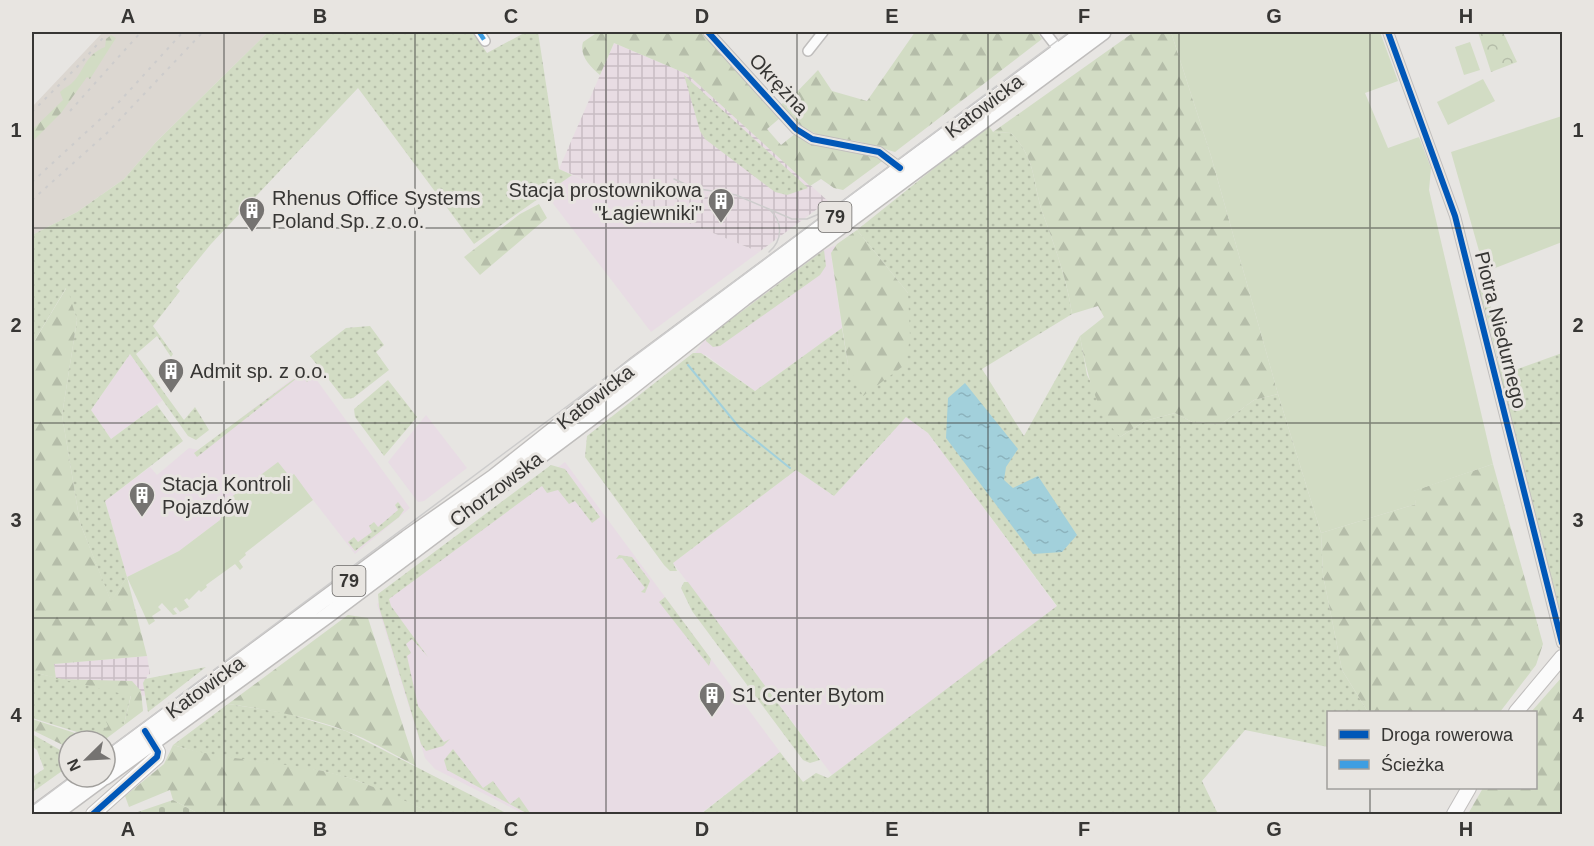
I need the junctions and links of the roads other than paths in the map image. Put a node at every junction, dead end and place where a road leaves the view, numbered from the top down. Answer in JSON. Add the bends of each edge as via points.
{"nodes":[{"id":1,"x":479,"y":32,"type":"edge"},
{"id":2,"x":708,"y":32,"type":"edge"},
{"id":3,"x":823,"y":32,"type":"edge"},
{"id":4,"x":1045,"y":32,"type":"edge"},
{"id":5,"x":1084,"y":32,"type":"edge"},
{"id":6,"x":1102,"y":32,"type":"edge"},
{"id":7,"x":1388,"y":32,"type":"edge"},
{"id":8,"x":485,"y":41,"type":"dead end"},
{"id":9,"x":1059,"y":50,"type":"junction"},
{"id":10,"x":808,"y":51,"type":"dead end"},
{"id":11,"x":900,"y":168,"type":"junction"},
{"id":12,"x":893,"y":188,"type":"joint"},
{"id":13,"x":1563,"y":643,"type":"edge"},
{"id":14,"x":1563,"y":657,"type":"edge"},
{"id":15,"x":1517,"y":711,"type":"edge"},
{"id":16,"x":153,"y":734,"type":"junction"},
{"id":17,"x":117,"y":754,"type":"edge"},
{"id":18,"x":117,"y":766,"type":"edge"},
{"id":19,"x":68,"y":789,"type":"edge"},
{"id":20,"x":88,"y":789,"type":"edge"},
{"id":21,"x":1468,"y":789,"type":"edge"},
{"id":22,"x":34,"y":814,"type":"edge"},
{"id":23,"x":54,"y":814,"type":"edge"},
{"id":24,"x":93,"y":814,"type":"edge"},
{"id":25,"x":1454,"y":814,"type":"edge"}],
"edges":[{"from":1,"to":8,"type":"street"},
{"from":2,"to":11,"type":"street","name":"Okrężna","via":[[796,129],[813,139],[879,152]]},
{"from":3,"to":10,"type":"street"},
{"from":4,"to":9,"type":"street"},
{"from":5,"to":9,"type":"main road","name":"Katowicka","number":"79"},
{"from":6,"to":12,"type":"main road","name":"Katowicka","number":"79"},
{"from":7,"to":13,"type":"street","name":"Piotra Niedurnego","via":[[1455,216]]},
{"from":9,"to":11,"type":"main road","name":"Katowicka","number":"79"},
{"from":11,"to":16,"type":"main road","name":"Katowicka","number":"79","via":[[606,387],[461,502],[406,538],[196,694]]},
{"from":12,"to":16,"type":"main road","name":"Chorzowska","number":"79","via":[[328,615]]},
{"from":14,"to":15,"type":"street"},
{"from":16,"to":17,"type":"main road","name":"Katowicka","number":"79"},
{"from":16,"to":18,"type":"main road","name":"Chorzowska","number":"79"},
{"from":16,"to":24,"type":"street","via":[[157,757]]},
{"from":19,"to":22,"type":"main road"},
{"from":20,"to":23,"type":"main road","name":"Chorzowska","number":"79"},
{"from":21,"to":25,"type":"street"}]}
